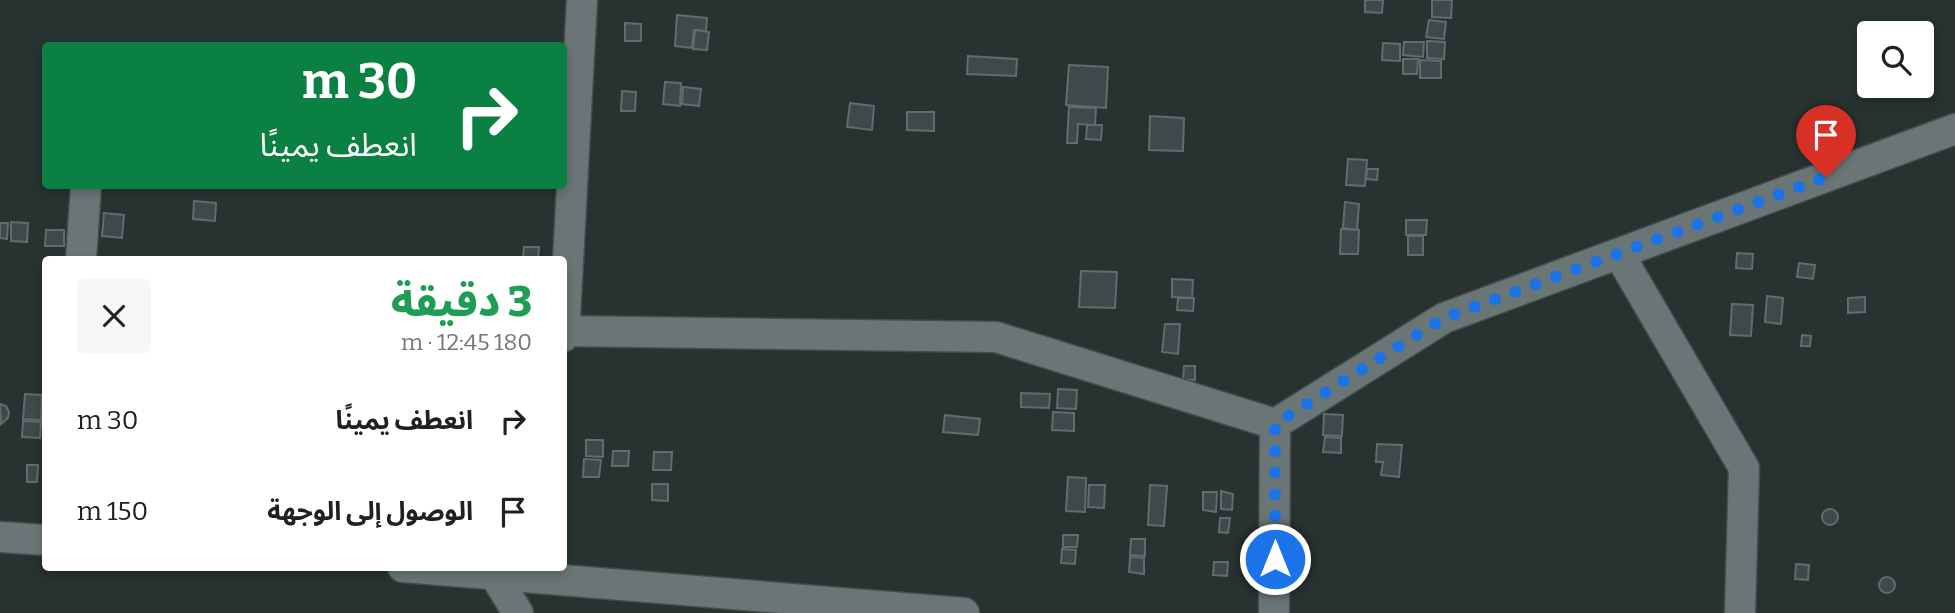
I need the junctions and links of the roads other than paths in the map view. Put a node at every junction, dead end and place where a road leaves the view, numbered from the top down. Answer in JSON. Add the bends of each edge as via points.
{"nodes":[{"id":1,"x":582,"y":0,"type":"edge"},
{"id":2,"x":1955,"y":129,"type":"edge"},
{"id":3,"x":86,"y":189,"type":"edge"},
{"id":4,"x":1619,"y":254,"type":"junction"},
{"id":5,"x":81,"y":256,"type":"edge"},
{"id":6,"x":567,"y":276,"type":"edge"},
{"id":7,"x":567,"y":331,"type":"edge"},
{"id":8,"x":1275,"y":424,"type":"junction"},
{"id":9,"x":0,"y":537,"type":"edge"},
{"id":10,"x":42,"y":540,"type":"edge"},
{"id":11,"x":455,"y":571,"type":"edge"},
{"id":12,"x":550,"y":573,"type":"edge"},
{"id":13,"x":494,"y":574,"type":"junction"},
{"id":14,"x":518,"y":613,"type":"edge"},
{"id":15,"x":964,"y":613,"type":"edge"},
{"id":16,"x":1275,"y":613,"type":"edge"},
{"id":17,"x":1740,"y":613,"type":"edge"}],
"edges":[{"from":1,"to":6,"type":"street"},
{"from":2,"to":4,"type":"street"},
{"from":3,"to":5,"type":"street"},
{"from":4,"to":8,"type":"street","via":[[1444,318]]},
{"from":4,"to":17,"type":"street","via":[[1744,468]]},
{"from":7,"to":8,"type":"street","via":[[996,337]]},
{"from":8,"to":16,"type":"street"},
{"from":9,"to":10,"type":"street"},
{"from":11,"to":13,"type":"street"},
{"from":12,"to":13,"type":"street"},
{"from":12,"to":15,"type":"street"},
{"from":13,"to":14,"type":"street"}]}
